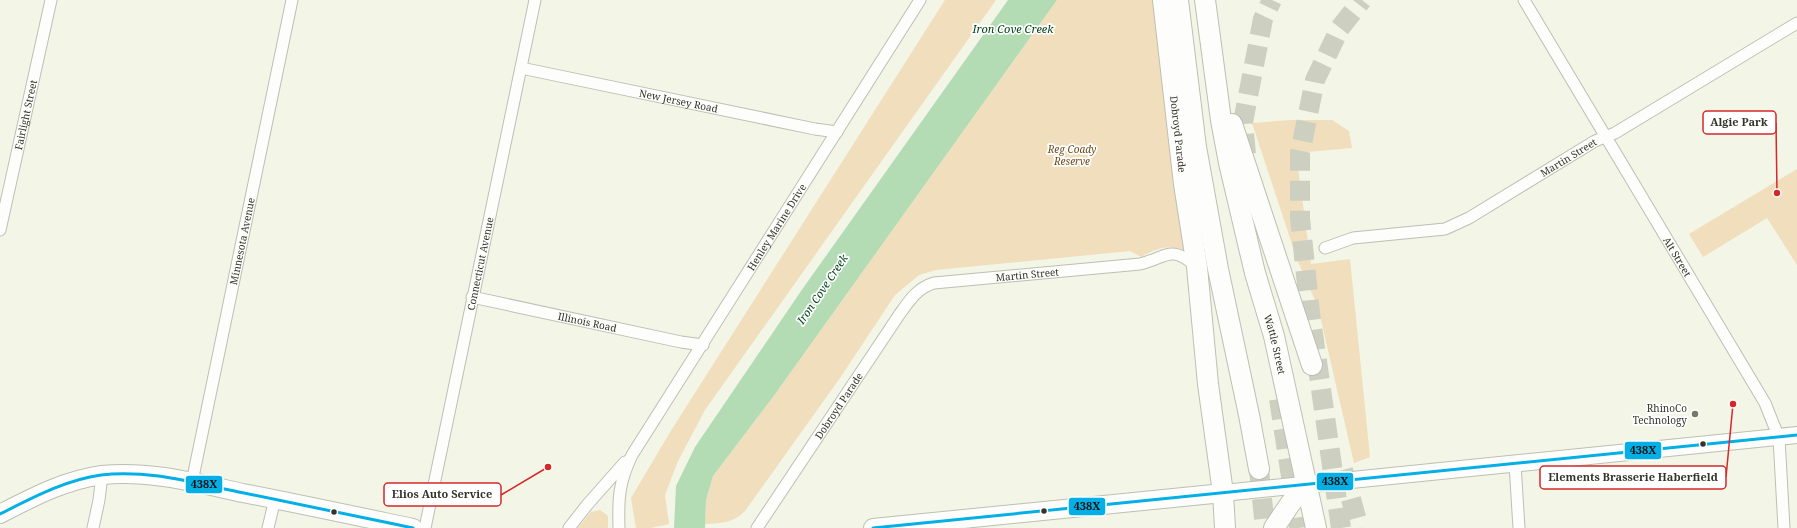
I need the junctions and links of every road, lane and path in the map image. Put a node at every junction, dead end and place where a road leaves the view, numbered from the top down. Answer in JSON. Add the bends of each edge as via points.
{"nodes":[{"id":1,"x":51,"y":0,"type":"edge"},
{"id":2,"x":292,"y":0,"type":"edge"},
{"id":3,"x":535,"y":0,"type":"edge"},
{"id":4,"x":920,"y":0,"type":"edge"},
{"id":5,"x":1163,"y":0,"type":"edge"},
{"id":6,"x":1178,"y":0,"type":"edge"},
{"id":7,"x":1205,"y":0,"type":"edge"},
{"id":8,"x":1524,"y":0,"type":"edge"},
{"id":9,"x":1797,"y":23,"type":"edge"},
{"id":10,"x":1211,"y":53,"type":"junction"},
{"id":11,"x":521,"y":68,"type":"junction"},
{"id":12,"x":837,"y":132,"type":"junction"},
{"id":13,"x":1605,"y":137,"type":"junction"},
{"id":14,"x":0,"y":230,"type":"edge"},
{"id":15,"x":1325,"y":248,"type":"dead end"},
{"id":16,"x":1196,"y":267,"type":"junction"},
{"id":17,"x":923,"y":287,"type":"joint"},
{"id":18,"x":472,"y":297,"type":"junction"},
{"id":19,"x":703,"y":345,"type":"junction"},
{"id":20,"x":1312,"y":365,"type":"dead end"},
{"id":21,"x":1797,"y":435,"type":"edge"},
{"id":22,"x":1779,"y":438,"type":"junction"},
{"id":23,"x":632,"y":454,"type":"junction"},
{"id":24,"x":1515,"y":464,"type":"junction"},
{"id":25,"x":1259,"y":469,"type":"tunnel mouth"},
{"id":26,"x":102,"y":475,"type":"junction"},
{"id":27,"x":192,"y":482,"type":"junction"},
{"id":28,"x":1306,"y":484,"type":"junction"},
{"id":29,"x":1223,"y":492,"type":"junction"},
{"id":30,"x":275,"y":499,"type":"junction"},
{"id":31,"x":0,"y":514,"type":"edge"},
{"id":32,"x":988,"y":522,"type":"edge"},
{"id":33,"x":93,"y":528,"type":"edge"},
{"id":34,"x":268,"y":528,"type":"edge"},
{"id":35,"x":413,"y":528,"type":"edge"},
{"id":36,"x":425,"y":528,"type":"edge"},
{"id":37,"x":569,"y":528,"type":"edge"},
{"id":38,"x":619,"y":528,"type":"edge"},
{"id":39,"x":757,"y":528,"type":"edge"},
{"id":40,"x":873,"y":528,"type":"edge"},
{"id":41,"x":1225,"y":528,"type":"edge"},
{"id":42,"x":1274,"y":528,"type":"edge"},
{"id":43,"x":1316,"y":528,"type":"edge"},
{"id":44,"x":1518,"y":528,"type":"edge"},
{"id":45,"x":1784,"y":528,"type":"edge"}],
"edges":[{"from":1,"to":14,"type":"street","name":"Fairlight Street"},
{"from":2,"to":27,"type":"street","name":"Minnesota Avenue"},
{"from":3,"to":11,"type":"street","name":"Connecticut Avenue"},
{"from":4,"to":12,"type":"street","name":"Henley Marine Drive"},
{"from":5,"to":16,"type":"highway","name":"Dobroyd Parade"},
{"from":6,"to":25,"type":"highway","via":[[1198,154],[1218,269]]},
{"from":7,"to":10,"type":"highway"},
{"from":8,"to":13,"type":"street","name":"Alt Street"},
{"from":9,"to":13,"type":"street","name":"Martin Street"},
{"from":10,"to":20,"type":"highway"},
{"from":10,"to":28,"type":"highway","name":"Wattle Street","via":[[1229,163],[1255,273],[1274,336]]},
{"from":11,"to":12,"type":"street","name":"New Jersey Road"},
{"from":11,"to":18,"type":"street","name":"Connecticut Avenue"},
{"from":12,"to":19,"type":"street","name":"Henley Marine Drive"},
{"from":13,"to":15,"type":"street","name":"Martin Street","via":[[1469,218],[1445,229],[1353,238]]},
{"from":13,"to":22,"type":"street","name":"Alt Street","via":[[1765,403]]},
{"from":16,"to":17,"type":"street","name":"Martin Street","via":[[1184,258],[1170,253],[1132,265],[934,283]]},
{"from":16,"to":29,"type":"highway","via":[[1208,384]]},
{"from":17,"to":39,"type":"street","name":"Dobroyd Parade","via":[[899,315]]},
{"from":18,"to":19,"type":"street","name":"Illinois Road"},
{"from":18,"to":36,"type":"street","name":"Connecticut Avenue"},
{"from":19,"to":23,"type":"street","name":"Henley Marine Drive"},
{"from":21,"to":22,"type":"main road"},
{"from":22,"to":24,"type":"main road"},
{"from":22,"to":45,"type":"street","name":"Alt Street"},
{"from":23,"to":37,"type":"street","name":"Henley Marine Drive"},
{"from":23,"to":38,"type":"street","name":"Henley Marine Drive","via":[[622,476]]},
{"from":24,"to":28,"type":"main road"},
{"from":24,"to":44,"type":"street"},
{"from":26,"to":27,"type":"main road","via":[[131,474]]},
{"from":26,"to":31,"type":"main road","via":[[68,482]]},
{"from":26,"to":33,"type":"street"},
{"from":27,"to":30,"type":"main road"},
{"from":28,"to":29,"type":"main road"},
{"from":28,"to":42,"type":"highway"},
{"from":28,"to":43,"type":"highway","name":"Wattle Street"},
{"from":29,"to":32,"type":"main road"},
{"from":29,"to":41,"type":"highway"},
{"from":30,"to":34,"type":"street"},
{"from":30,"to":35,"type":"main road"},
{"from":32,"to":40,"type":"main road"}]}
